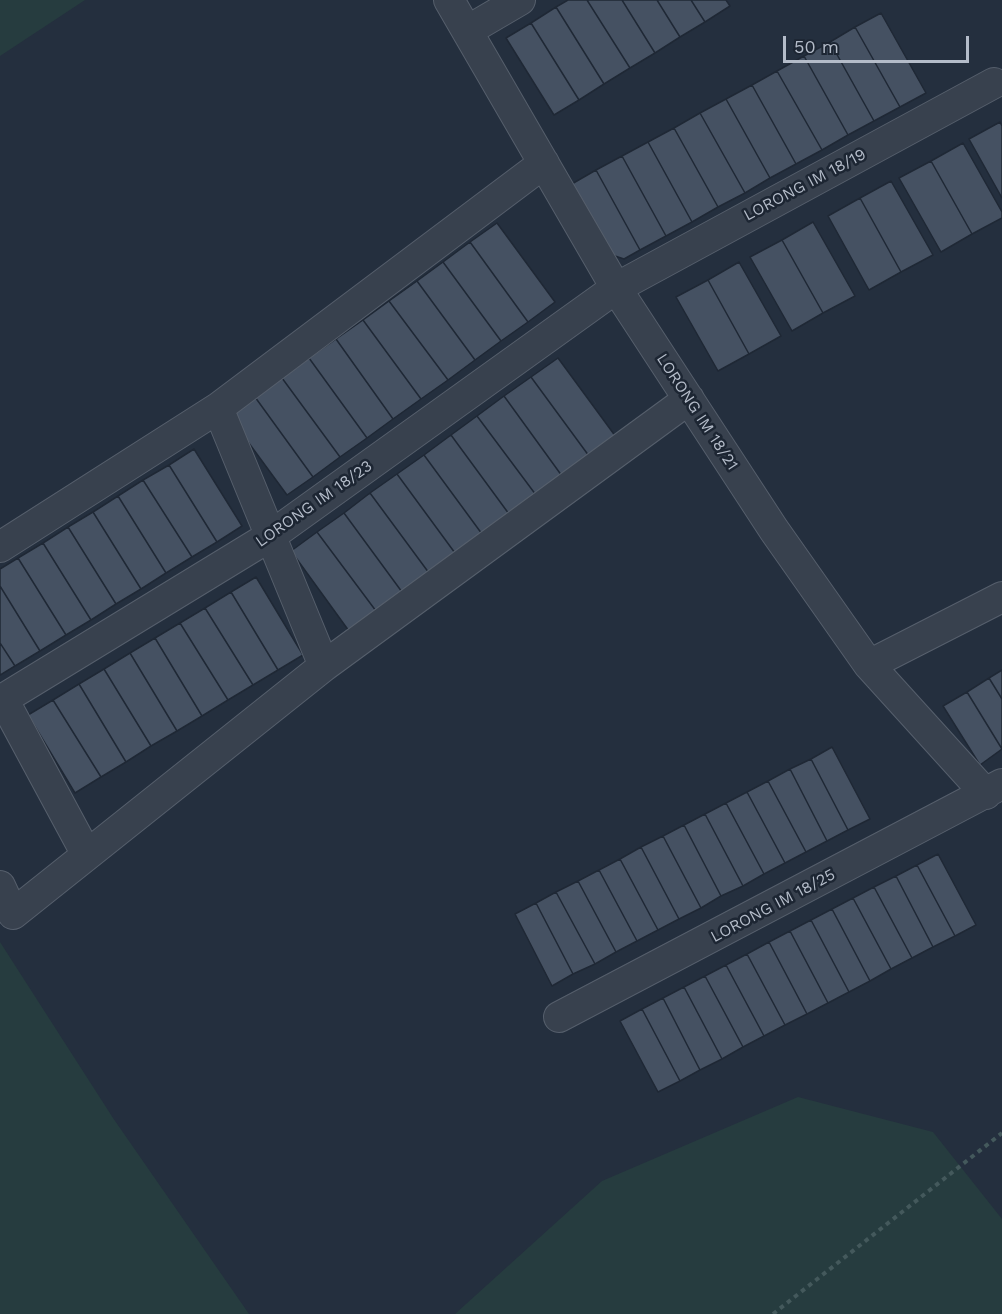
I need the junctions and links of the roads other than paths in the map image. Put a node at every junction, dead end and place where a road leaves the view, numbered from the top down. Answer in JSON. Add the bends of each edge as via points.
{"nodes":[{"id":1,"x":449,"y":0,"type":"edge"},
{"id":2,"x":520,"y":0,"type":"edge"},
{"id":3,"x":468,"y":31,"type":"junction"},
{"id":4,"x":994,"y":83,"type":"dead end"},
{"id":5,"x":544,"y":164,"type":"junction"},
{"id":6,"x":616,"y":288,"type":"junction"},
{"id":7,"x":689,"y":399,"type":"junction"},
{"id":8,"x":218,"y":408,"type":"junction"},
{"id":9,"x":272,"y":536,"type":"junction"},
{"id":10,"x":0,"y":547,"type":"edge"},
{"id":11,"x":1002,"y":597,"type":"edge"},
{"id":12,"x":869,"y":665,"type":"junction"},
{"id":13,"x":324,"y":666,"type":"junction"},
{"id":14,"x":2,"y":700,"type":"edge"},
{"id":15,"x":994,"y":789,"type":"edge"},
{"id":16,"x":87,"y":855,"type":"junction"},
{"id":17,"x":0,"y":886,"type":"edge"},
{"id":18,"x":559,"y":1017,"type":"dead end"}],
"edges":[{"from":1,"to":3,"type":"street","name":"LORONG IM 18/21"},
{"from":2,"to":3,"type":"street"},
{"from":3,"to":5,"type":"street","name":"LORONG IM 18/21"},
{"from":4,"to":6,"type":"street","name":"LORONG IM 18/19"},
{"from":5,"to":6,"type":"street","name":"LORONG IM 18/21"},
{"from":5,"to":8,"type":"street"},
{"from":6,"to":7,"type":"street","name":"LORONG IM 18/21"},
{"from":6,"to":9,"type":"street","name":"LORONG IM 18/23"},
{"from":7,"to":12,"type":"street","name":"LORONG IM 18/21","via":[[774,530]]},
{"from":7,"to":13,"type":"street"},
{"from":8,"to":9,"type":"street"},
{"from":8,"to":10,"type":"street"},
{"from":9,"to":13,"type":"street"},
{"from":9,"to":14,"type":"street","name":"LORONG IM 18/23"},
{"from":11,"to":12,"type":"street"},
{"from":12,"to":15,"type":"street","name":"LORONG IM 18/21"},
{"from":13,"to":16,"type":"street"},
{"from":14,"to":16,"type":"street"},
{"from":15,"to":18,"type":"street","name":"LORONG IM 18/25"},
{"from":16,"to":17,"type":"street","via":[[13,914]]}]}
